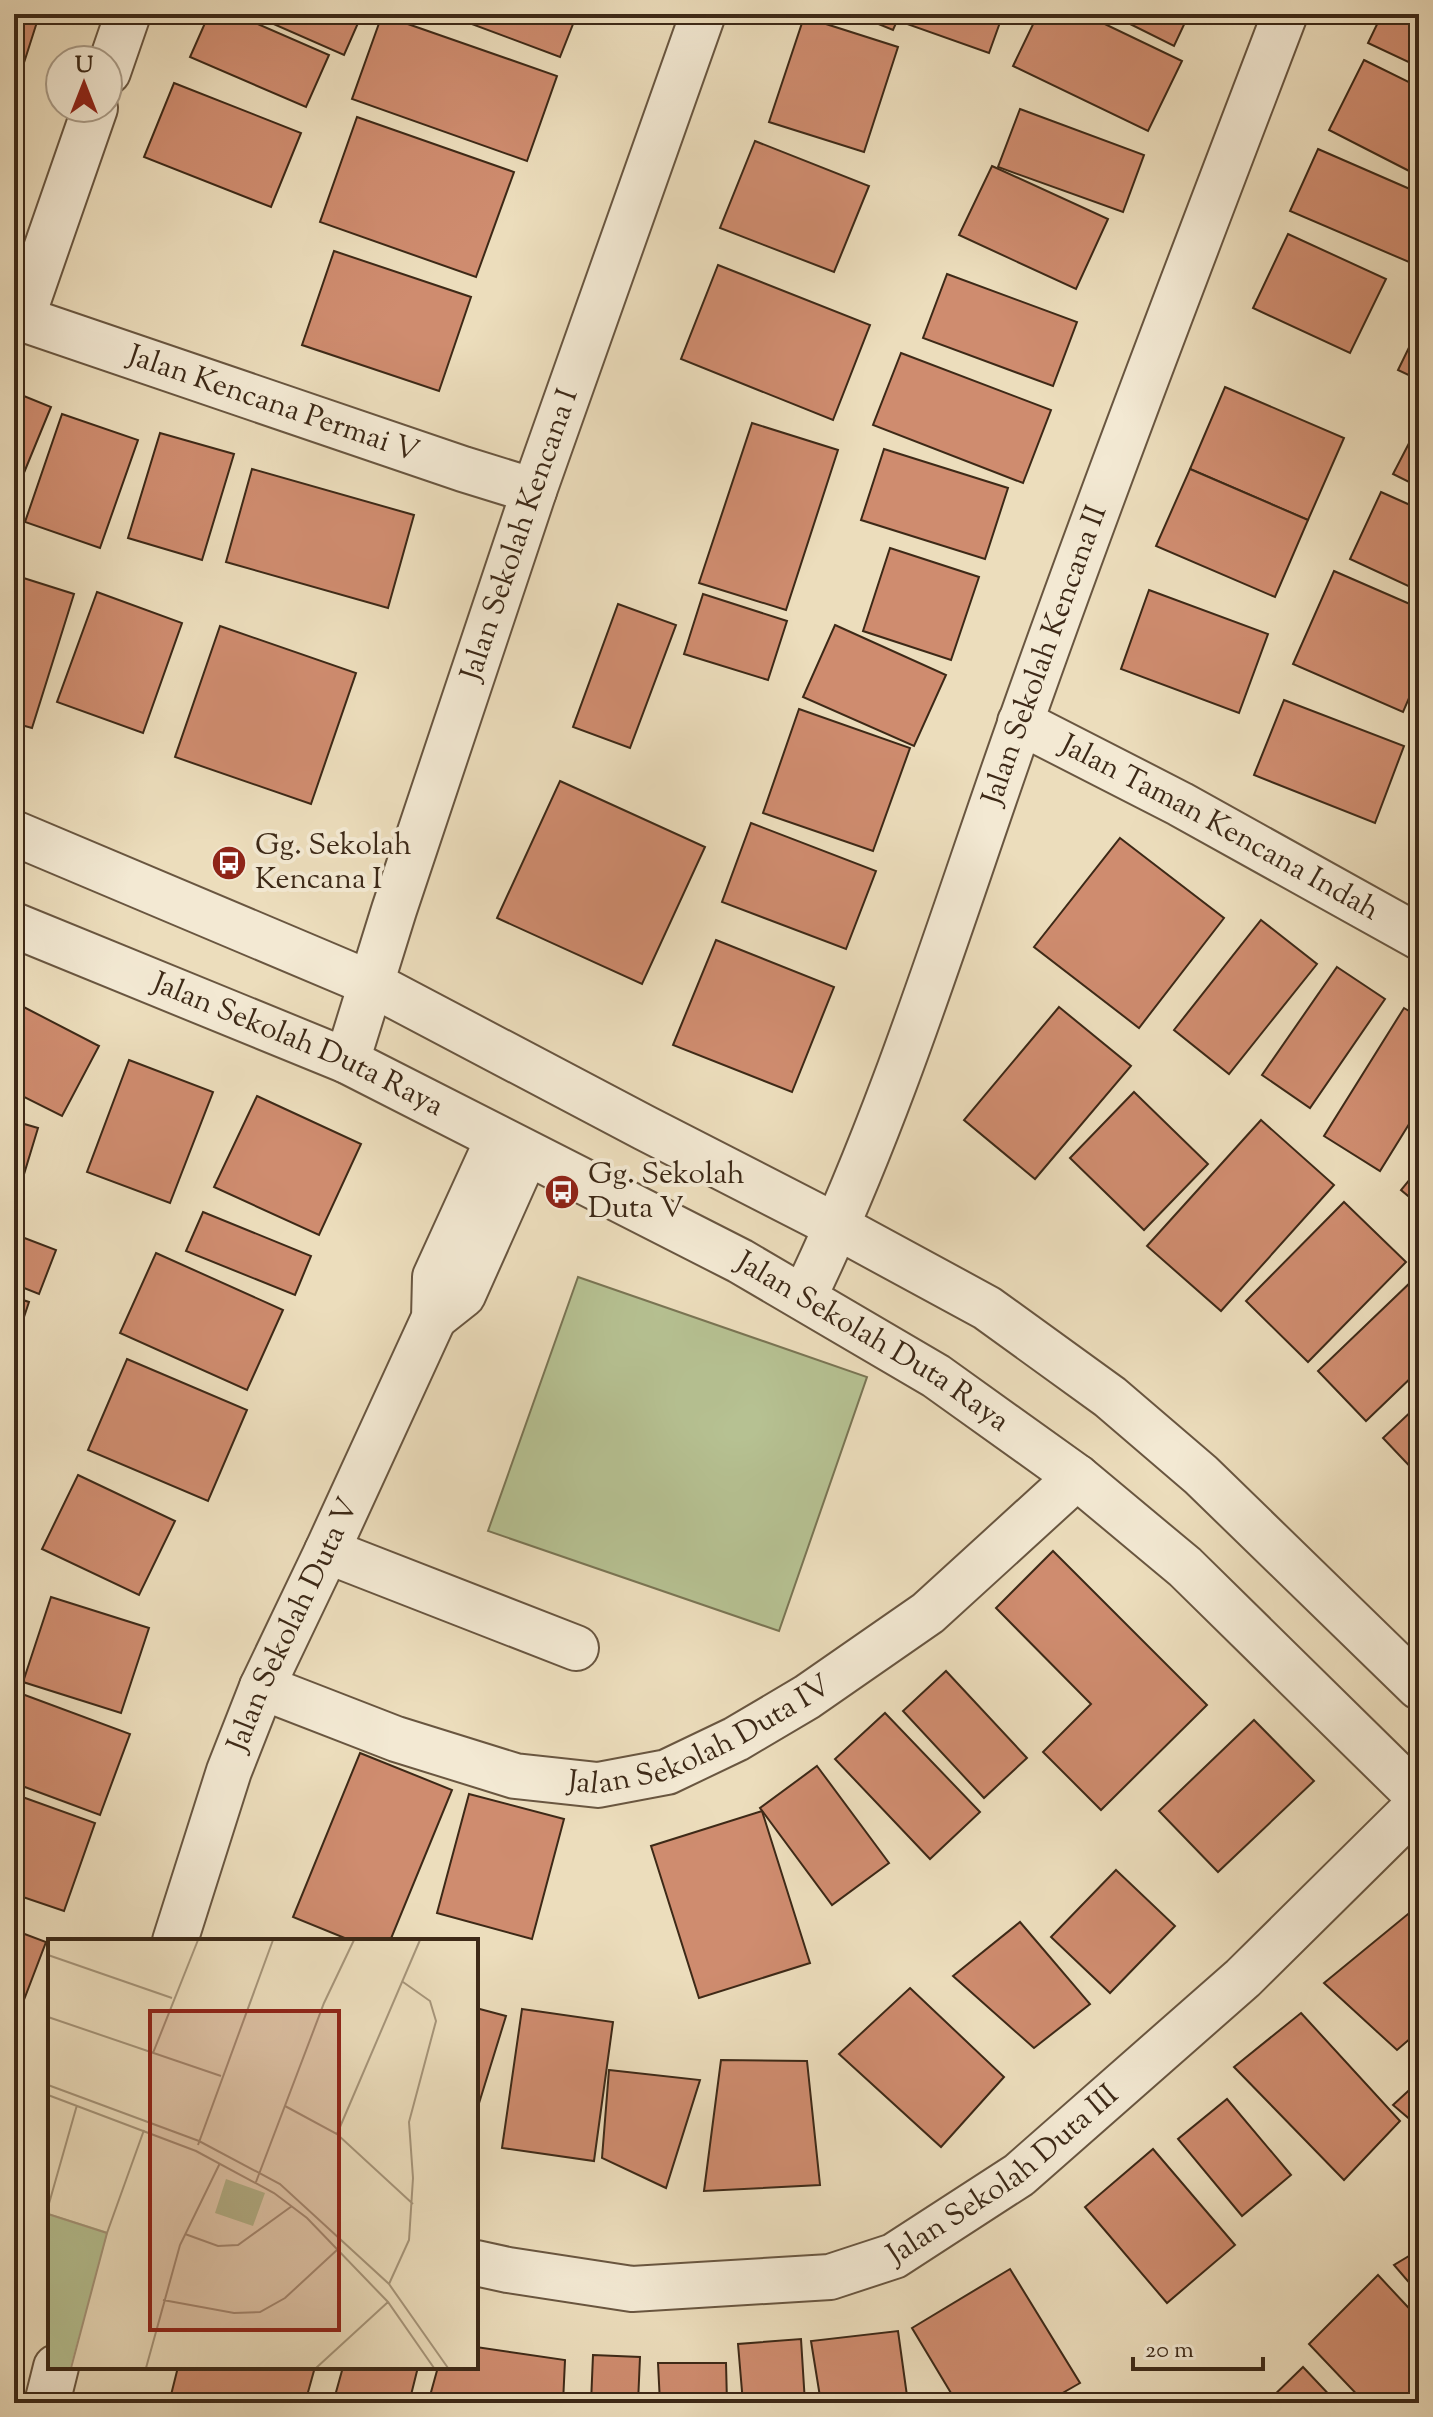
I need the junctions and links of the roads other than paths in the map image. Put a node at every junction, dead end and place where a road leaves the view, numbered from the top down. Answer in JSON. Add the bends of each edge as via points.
{"nodes":[{"id":1,"x":128,"y":14,"type":"edge"},
{"id":2,"x":703,"y":14,"type":"edge"},
{"id":3,"x":1285,"y":14,"type":"edge"},
{"id":4,"x":118,"y":44,"type":"edge"},
{"id":5,"x":89,"y":124,"type":"edge"},
{"id":6,"x":18,"y":317,"type":"edge"},
{"id":7,"x":534,"y":491,"type":"junction"},
{"id":8,"x":1020,"y":722,"type":"junction"},
{"id":9,"x":14,"y":833,"type":"edge"},
{"id":10,"x":14,"y":925,"type":"edge"},
{"id":11,"x":1417,"y":930,"type":"edge"},
{"id":12,"x":372,"y":984,"type":"junction"},
{"id":13,"x":347,"y":1061,"type":"junction"},
{"id":14,"x":512,"y":1146,"type":"junction"},
{"id":15,"x":838,"y":1227,"type":"junction"},
{"id":16,"x":804,"y":1297,"type":"junction"},
{"id":17,"x":1077,"y":1477,"type":"junction"},
{"id":18,"x":327,"y":1551,"type":"junction"},
{"id":19,"x":576,"y":1648,"type":"dead end"},
{"id":20,"x":262,"y":1687,"type":"junction"},
{"id":21,"x":1419,"y":1687,"type":"edge"},
{"id":22,"x":1419,"y":1797,"type":"edge"},
{"id":23,"x":1419,"y":1804,"type":"edge"},
{"id":24,"x":176,"y":1939,"type":"edge"},
{"id":25,"x":478,"y":2263,"type":"edge"},
{"id":26,"x":56,"y":2369,"type":"edge"},
{"id":27,"x":47,"y":2403,"type":"edge"}],
"edges":[{"from":1,"to":4,"type":"street"},
{"from":2,"to":7,"type":"street","name":"Jalan Sekolah Kencana I"},
{"from":3,"to":8,"type":"street","name":"Jalan Sekolah Kencana II"},
{"from":5,"to":6,"type":"street"},
{"from":6,"to":7,"type":"street","name":"Jalan Kencana Permai V"},
{"from":7,"to":12,"type":"street","name":"Jalan Sekolah Kencana I"},
{"from":8,"to":11,"type":"street","name":"Jalan Taman Kencana Indah"},
{"from":8,"to":15,"type":"street","name":"Jalan Sekolah Kencana II","via":[[871,1148]]},
{"from":9,"to":12,"type":"street"},
{"from":10,"to":13,"type":"street","name":"Jalan Sekolah Duta Raya"},
{"from":12,"to":13,"type":"street","name":"Jalan Sekolah Kencana I"},
{"from":12,"to":15,"type":"street"},
{"from":13,"to":14,"type":"street","name":"Jalan Sekolah Duta Raya"},
{"from":14,"to":16,"type":"street","name":"Jalan Sekolah Duta Raya"},
{"from":14,"to":18,"type":"street","name":"Jalan Sekolah Duta V","via":[[463,1295],[434,1318]]},
{"from":15,"to":16,"type":"street","name":"Jalan Sekolah Kencana II"},
{"from":15,"to":21,"type":"street","via":[[987,1308],[1110,1397],[1201,1475]]},
{"from":16,"to":17,"type":"street","name":"Jalan Sekolah Duta Raya","via":[[936,1376]]},
{"from":17,"to":20,"type":"street","name":"Jalan Sekolah Duta IV","via":[[928,1613],[807,1697],[667,1772],[598,1785],[515,1776],[396,1739]]},
{"from":17,"to":22,"type":"street","name":"Jalan Sekolah Duta Raya","via":[[1185,1567]]},
{"from":18,"to":19,"type":"street"},
{"from":18,"to":20,"type":"street","name":"Jalan Sekolah Duta V"},
{"from":20,"to":24,"type":"street","name":"Jalan Sekolah Duta V"},
{"from":23,"to":25,"type":"street","name":"Jalan Sekolah Duta III","via":[[1243,1978],[1019,2175],[894,2256],[830,2277],[632,2289]]},
{"from":26,"to":27,"type":"street"}]}
